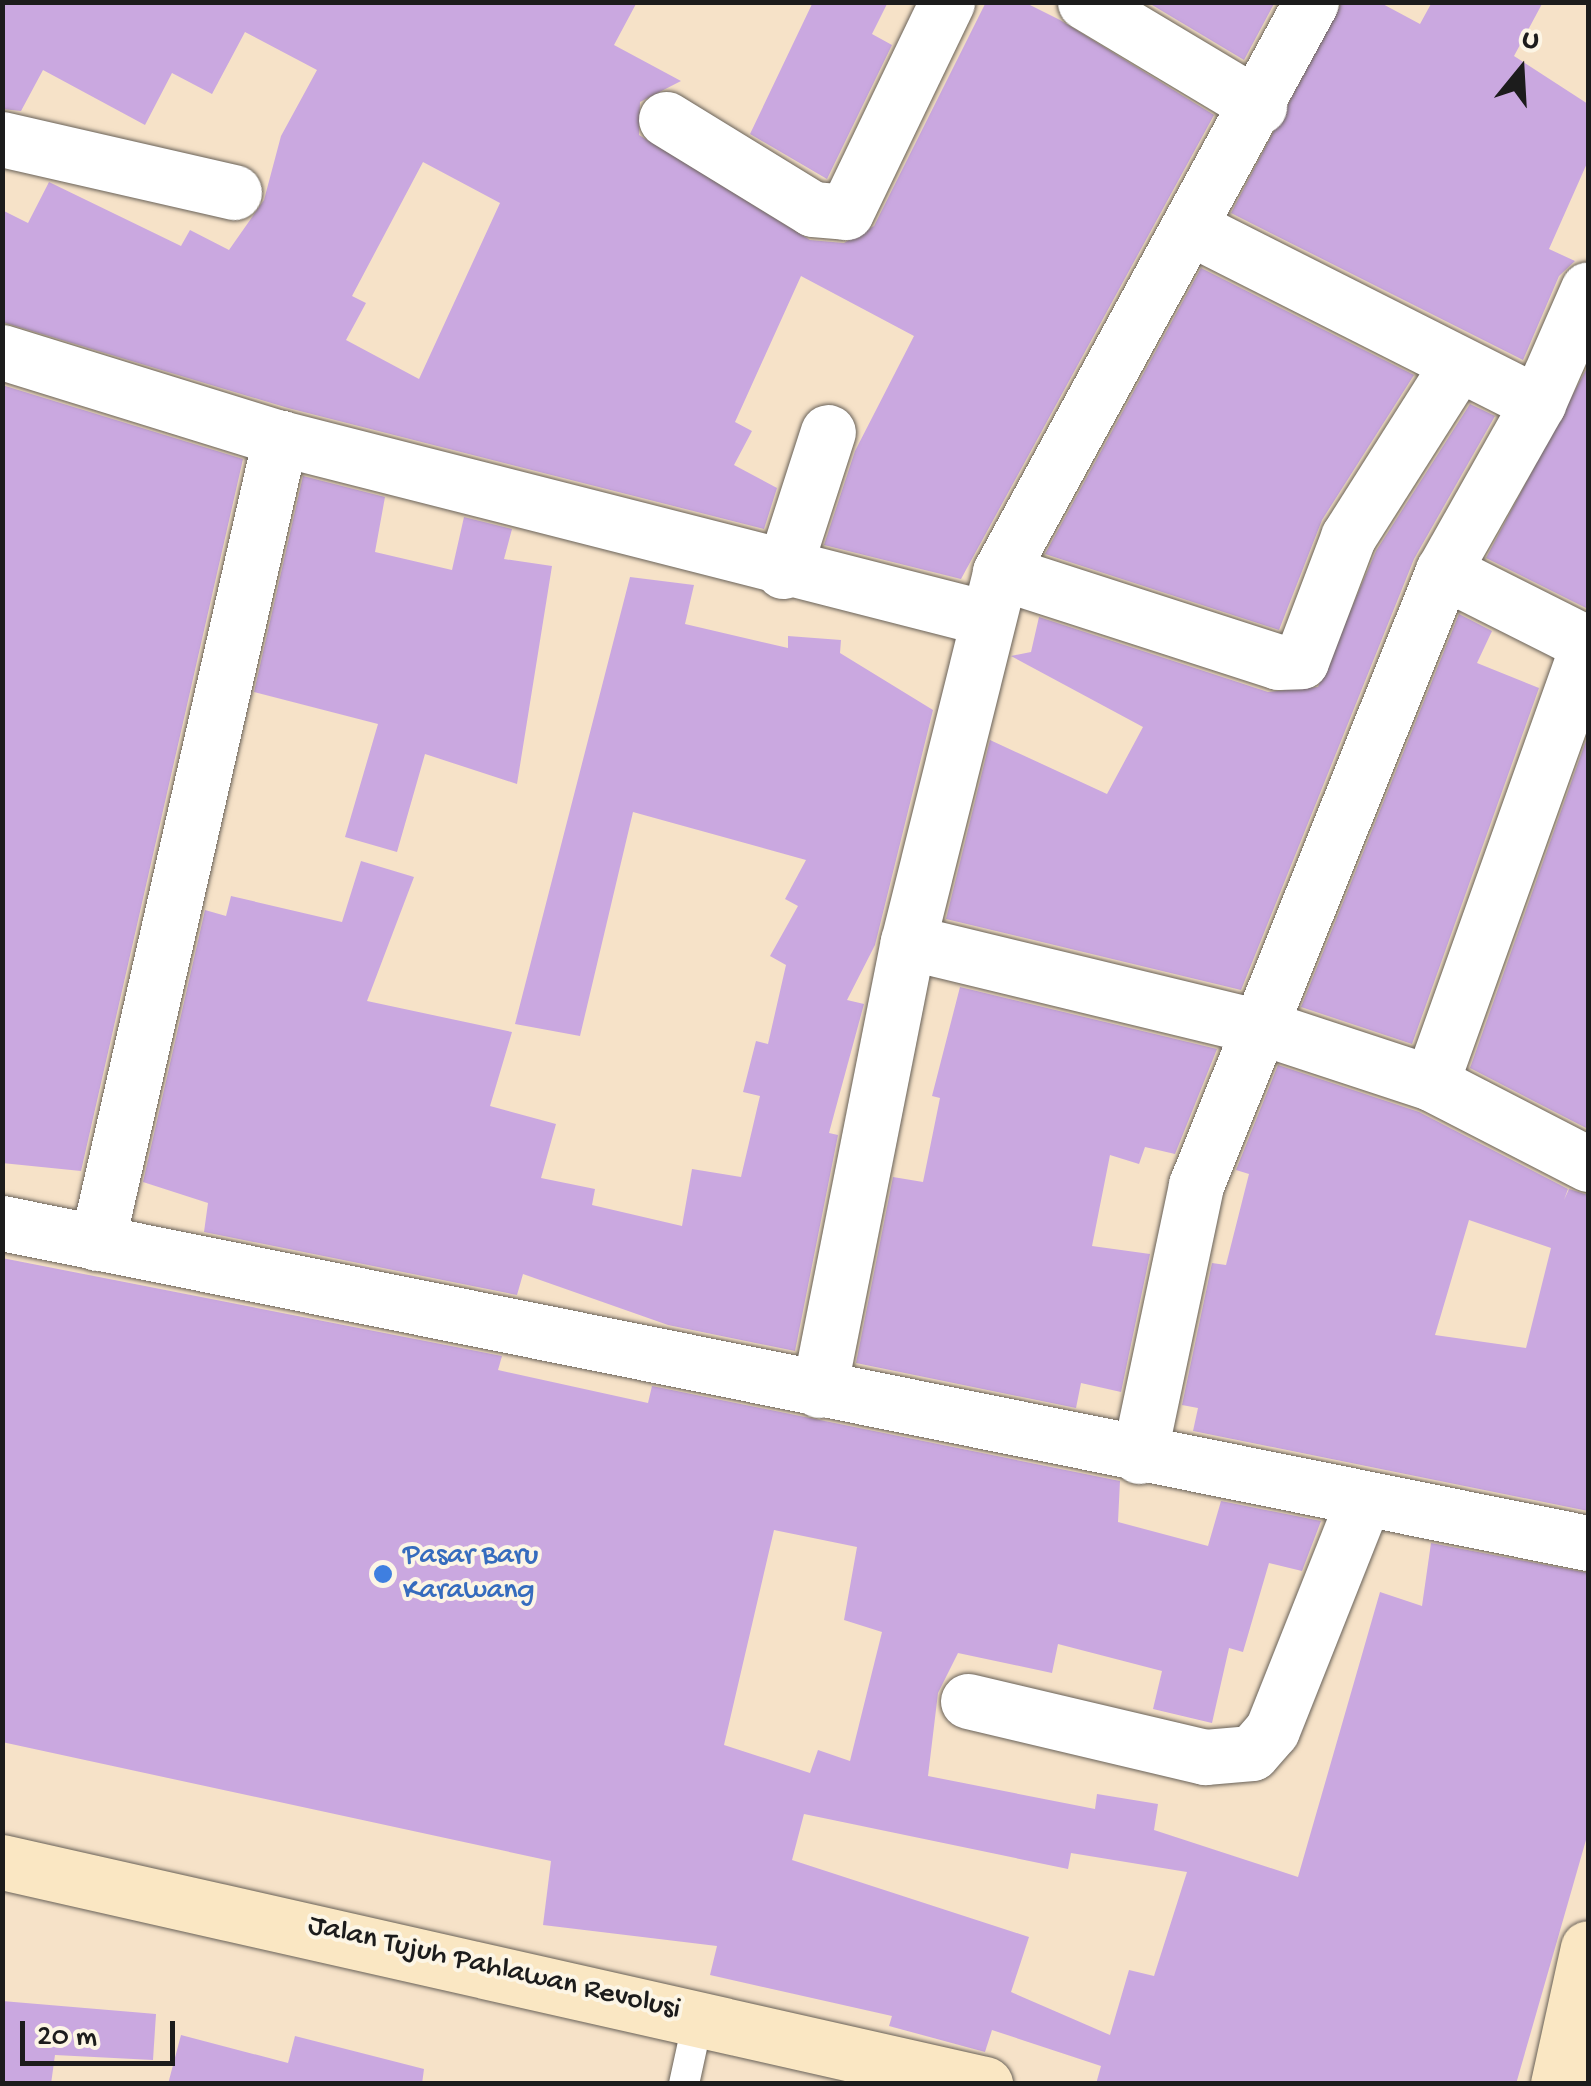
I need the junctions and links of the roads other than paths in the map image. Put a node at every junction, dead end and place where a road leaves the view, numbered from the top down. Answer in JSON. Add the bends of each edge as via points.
{"nodes":[{"id":1,"x":947,"y":2,"type":"edge"},
{"id":2,"x":1085,"y":2,"type":"edge"},
{"id":3,"x":1311,"y":2,"type":"edge"},
{"id":4,"x":1259,"y":106,"type":"junction"},
{"id":5,"x":666,"y":119,"type":"dead end"},
{"id":6,"x":2,"y":138,"type":"edge"},
{"id":7,"x":234,"y":192,"type":"dead end"},
{"id":8,"x":1189,"y":227,"type":"junction"},
{"id":9,"x":1588,"y":289,"type":"edge"},
{"id":10,"x":2,"y":352,"type":"edge"},
{"id":11,"x":1458,"y":364,"type":"junction"},
{"id":12,"x":1538,"y":403,"type":"junction"},
{"id":13,"x":828,"y":432,"type":"dead end"},
{"id":14,"x":280,"y":438,"type":"junction"},
{"id":15,"x":1443,"y":571,"type":"junction"},
{"id":16,"x":783,"y":572,"type":"junction"},
{"id":17,"x":993,"y":595,"type":"junction"},
{"id":18,"x":1588,"y":644,"type":"edge"},
{"id":19,"x":908,"y":942,"type":"junction"},
{"id":20,"x":1264,"y":1028,"type":"junction"},
{"id":21,"x":1431,"y":1083,"type":"junction"},
{"id":22,"x":1588,"y":1164,"type":"edge"},
{"id":23,"x":2,"y":1223,"type":"edge"},
{"id":24,"x":97,"y":1243,"type":"junction"},
{"id":25,"x":819,"y":1390,"type":"junction"},
{"id":26,"x":1138,"y":1456,"type":"junction"},
{"id":27,"x":1363,"y":1502,"type":"junction"},
{"id":28,"x":1588,"y":1543,"type":"edge"},
{"id":29,"x":968,"y":1701,"type":"dead end"},
{"id":30,"x":2,"y":1862,"type":"edge"},
{"id":31,"x":1588,"y":1948,"type":"edge"},
{"id":32,"x":699,"y":2016,"type":"junction"},
{"id":33,"x":684,"y":2084,"type":"edge"},
{"id":34,"x":985,"y":2084,"type":"edge"},
{"id":35,"x":1558,"y":2084,"type":"edge"}],
"edges":[{"from":1,"to":5,"type":"street","via":[[846,212],[812,209]]},
{"from":2,"to":4,"type":"street"},
{"from":3,"to":4,"type":"street"},
{"from":4,"to":8,"type":"street"},
{"from":6,"to":7,"type":"street"},
{"from":8,"to":11,"type":"street"},
{"from":8,"to":17,"type":"street"},
{"from":9,"to":12,"type":"street"},
{"from":10,"to":14,"type":"street"},
{"from":11,"to":12,"type":"street"},
{"from":11,"to":17,"type":"street","via":[[1348,538],[1301,661],[1278,662]]},
{"from":12,"to":15,"type":"street"},
{"from":13,"to":16,"type":"street"},
{"from":14,"to":16,"type":"street"},
{"from":14,"to":24,"type":"street"},
{"from":15,"to":18,"type":"street"},
{"from":15,"to":20,"type":"street","via":[[1336,821]]},
{"from":16,"to":17,"type":"street"},
{"from":17,"to":19,"type":"street"},
{"from":18,"to":21,"type":"street"},
{"from":19,"to":20,"type":"street"},
{"from":19,"to":25,"type":"street"},
{"from":20,"to":21,"type":"street"},
{"from":20,"to":26,"type":"street","via":[[1196,1185]]},
{"from":21,"to":22,"type":"street"},
{"from":23,"to":24,"type":"street"},
{"from":24,"to":25,"type":"street"},
{"from":25,"to":26,"type":"street"},
{"from":26,"to":27,"type":"street"},
{"from":27,"to":28,"type":"street"},
{"from":27,"to":29,"type":"street","via":[[1272,1730],[1252,1754],[1205,1757]]},
{"from":30,"to":32,"type":"main road","name":"Jalan Tujuh Pahlawan Revolusi"},
{"from":31,"to":35,"type":"main road"},
{"from":32,"to":33,"type":"lane"},
{"from":32,"to":34,"type":"main road","name":"Jalan Tujuh Pahlawan Revolusi"}]}
